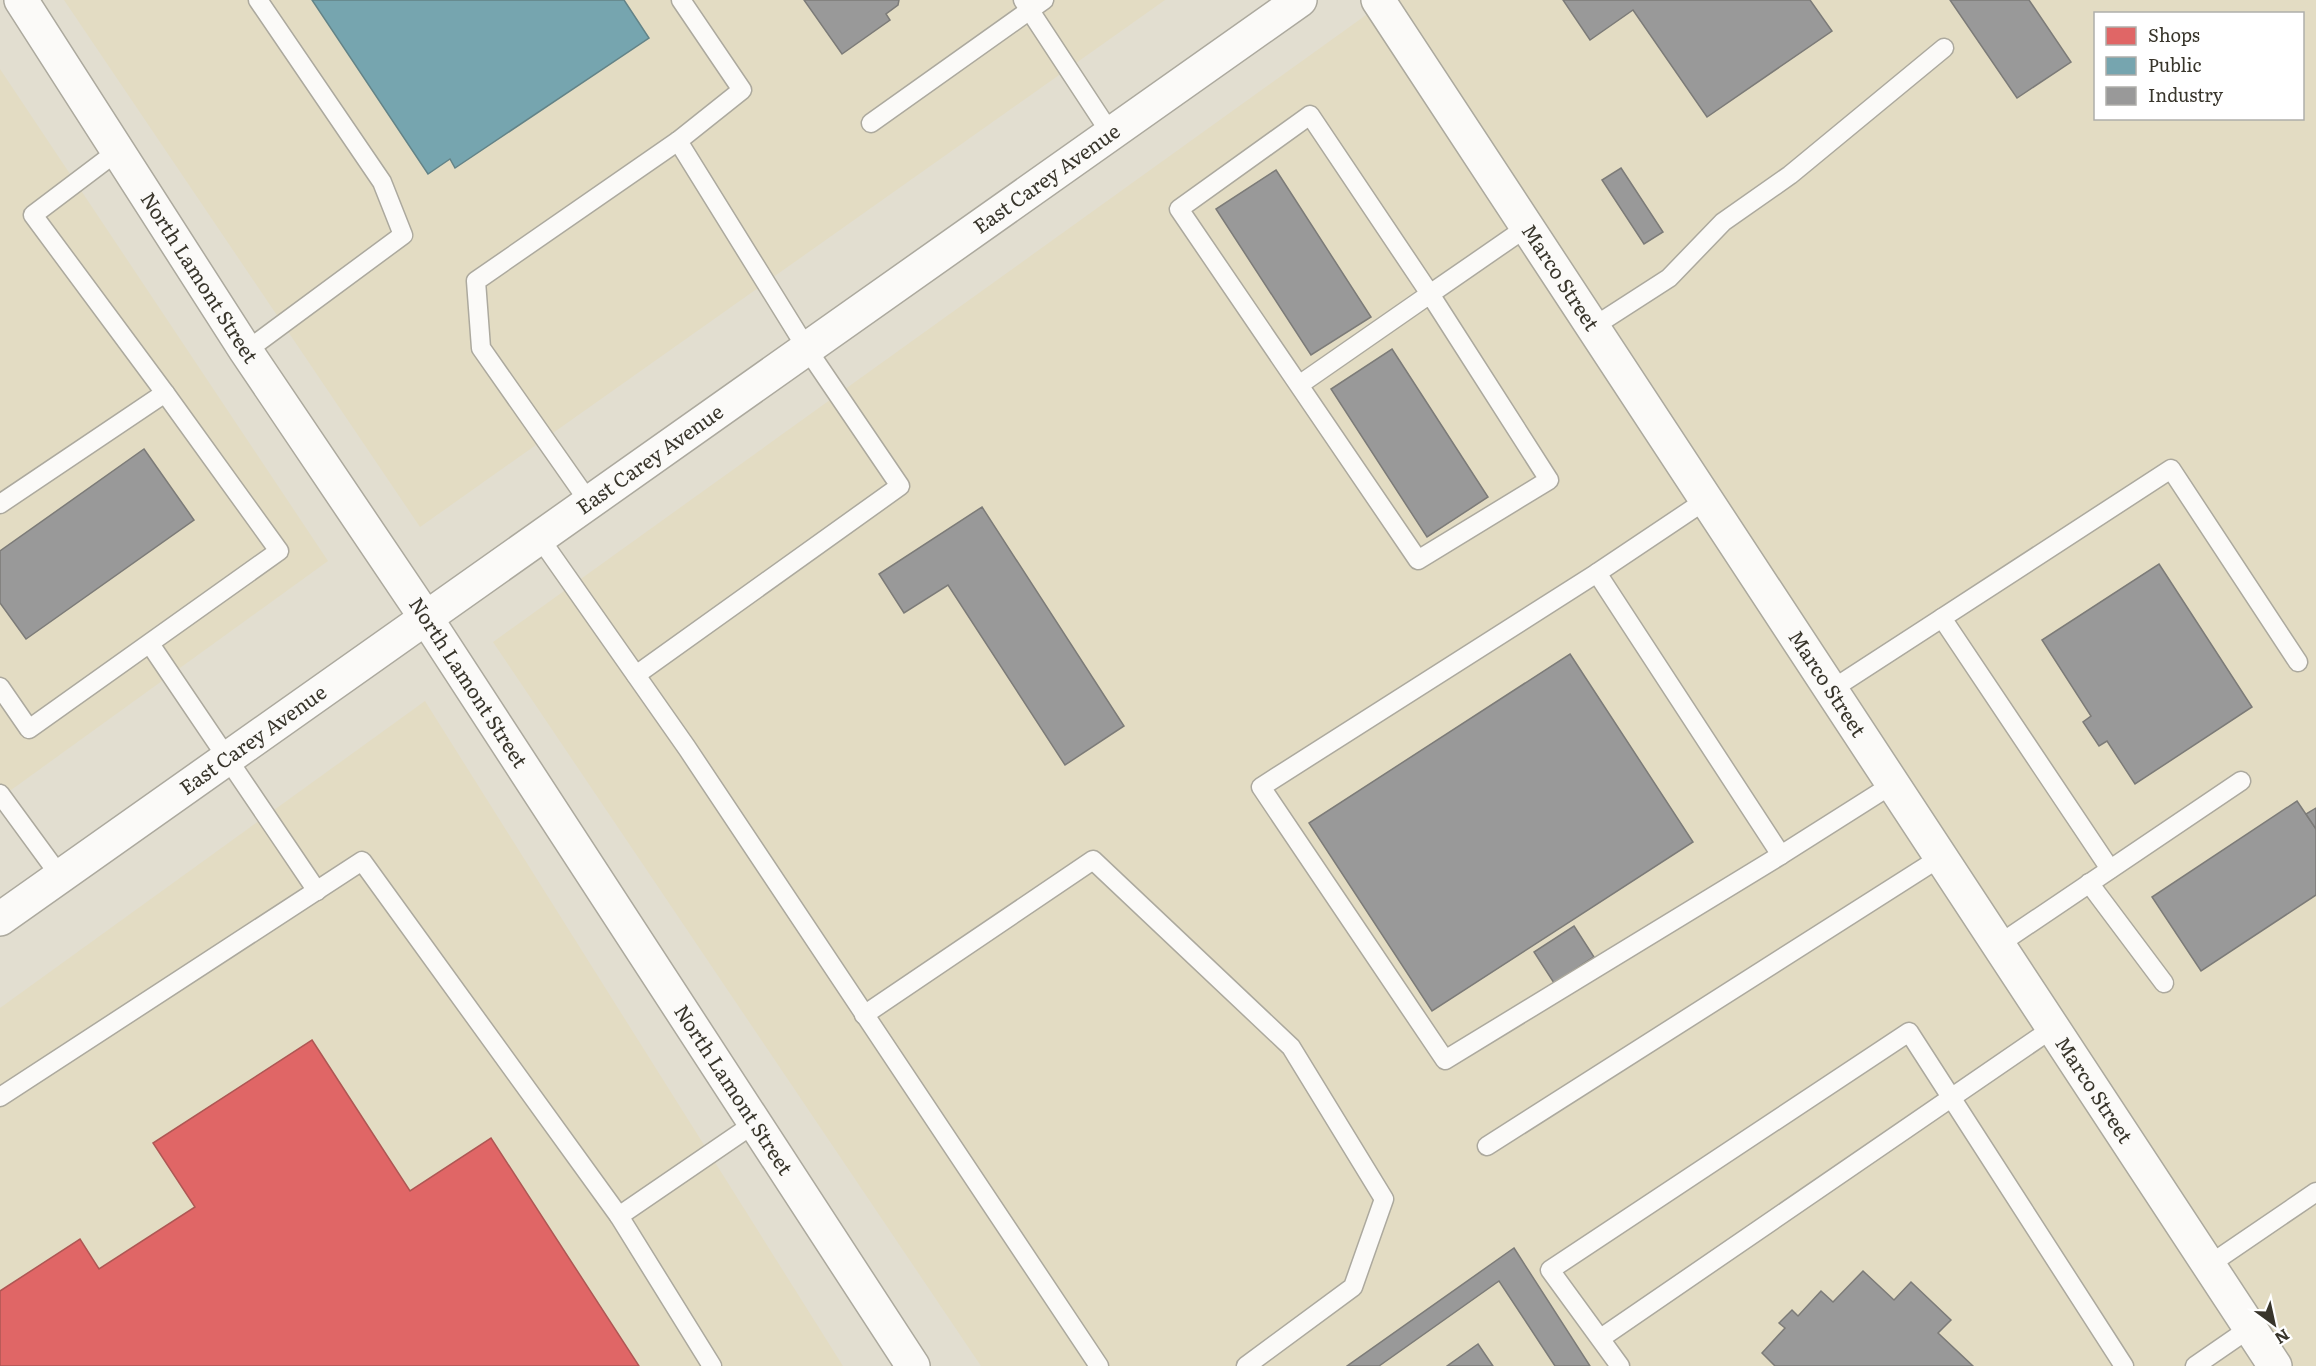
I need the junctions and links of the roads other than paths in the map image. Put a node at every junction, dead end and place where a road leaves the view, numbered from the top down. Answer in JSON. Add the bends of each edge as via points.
{"nodes":[{"id":1,"x":21,"y":0,"type":"edge"},
{"id":2,"x":258,"y":0,"type":"edge"},
{"id":3,"x":681,"y":0,"type":"edge"},
{"id":4,"x":1300,"y":0,"type":"edge"},
{"id":5,"x":1378,"y":0,"type":"edge"},
{"id":6,"x":1033,"y":3,"type":"edge"},
{"id":7,"x":1944,"y":48,"type":"dead end"},
{"id":8,"x":871,"y":123,"type":"dead end"},
{"id":9,"x":1111,"y":134,"type":"junction"},
{"id":10,"x":678,"y":141,"type":"junction"},
{"id":11,"x":119,"y":150,"type":"junction"},
{"id":12,"x":1527,"y":228,"type":"junction"},
{"id":13,"x":1430,"y":294,"type":"junction"},
{"id":14,"x":1593,"y":327,"type":"junction"},
{"id":15,"x":807,"y":349,"type":"junction"},
{"id":16,"x":246,"y":351,"type":"junction"},
{"id":17,"x":1299,"y":385,"type":"junction"},
{"id":18,"x":165,"y":393,"type":"junction"},
{"id":19,"x":1706,"y":500,"type":"junction"},
{"id":20,"x":588,"y":502,"type":"junction"},
{"id":21,"x":0,"y":504,"type":"edge"},
{"id":22,"x":539,"y":537,"type":"junction"},
{"id":23,"x":1597,"y":573,"type":"junction"},
{"id":24,"x":426,"y":618,"type":"junction"},
{"id":25,"x":1942,"y":618,"type":"junction"},
{"id":26,"x":150,"y":644,"type":"junction"},
{"id":27,"x":2298,"y":662,"type":"dead end"},
{"id":28,"x":636,"y":675,"type":"junction"},
{"id":29,"x":0,"y":687,"type":"edge"},
{"id":30,"x":1831,"y":690,"type":"junction"},
{"id":31,"x":229,"y":757,"type":"junction"},
{"id":32,"x":2241,"y":781,"type":"dead end"},
{"id":33,"x":1893,"y":784,"type":"junction"},
{"id":34,"x":0,"y":794,"type":"edge"},
{"id":35,"x":1781,"y":855,"type":"junction"},
{"id":36,"x":1941,"y":857,"type":"junction"},
{"id":37,"x":2110,"y":868,"type":"junction"},
{"id":38,"x":60,"y":876,"type":"junction"},
{"id":39,"x":2089,"y":883,"type":"junction"},
{"id":40,"x":317,"y":891,"type":"junction"},
{"id":41,"x":0,"y":919,"type":"edge"},
{"id":42,"x":1998,"y":945,"type":"junction"},
{"id":43,"x":2164,"y":982,"type":"dead end"},
{"id":44,"x":864,"y":1014,"type":"junction"},
{"id":45,"x":2053,"y":1028,"type":"junction"},
{"id":46,"x":0,"y":1097,"type":"edge"},
{"id":47,"x":1953,"y":1099,"type":"junction"},
{"id":48,"x":755,"y":1123,"type":"junction"},
{"id":49,"x":1487,"y":1146,"type":"dead end"},
{"id":50,"x":2316,"y":1192,"type":"edge"},
{"id":51,"x":619,"y":1216,"type":"junction"},
{"id":52,"x":2209,"y":1265,"type":"junction"},
{"id":53,"x":2250,"y":1328,"type":"junction"},
{"id":54,"x":1601,"y":1338,"type":"junction"},
{"id":55,"x":712,"y":1366,"type":"edge"},
{"id":56,"x":913,"y":1366,"type":"edge"},
{"id":57,"x":1099,"y":1366,"type":"edge"},
{"id":58,"x":1246,"y":1366,"type":"edge"},
{"id":59,"x":1620,"y":1366,"type":"edge"},
{"id":60,"x":2124,"y":1366,"type":"edge"},
{"id":61,"x":2195,"y":1366,"type":"edge"},
{"id":62,"x":2276,"y":1366,"type":"edge"}],
"edges":[{"from":1,"to":11,"type":"street","name":"North Lamont Street"},
{"from":2,"to":16,"type":"lane","via":[[382,182],[403,235]]},
{"from":3,"to":10,"type":"lane","via":[[742,90]]},
{"from":4,"to":9,"type":"street","name":"East Carey Avenue"},
{"from":5,"to":12,"type":"street","name":"Marco Street"},
{"from":6,"to":8,"type":"lane"},
{"from":6,"to":9,"type":"lane"},
{"from":7,"to":14,"type":"lane","via":[[1790,175],[1723,222],[1669,278]]},
{"from":9,"to":15,"type":"street","name":"East Carey Avenue"},
{"from":10,"to":15,"type":"lane"},
{"from":10,"to":20,"type":"lane","via":[[477,281],[481,348]]},
{"from":11,"to":16,"type":"street","name":"North Lamont Street"},
{"from":11,"to":18,"type":"lane","via":[[33,215]]},
{"from":12,"to":13,"type":"lane"},
{"from":12,"to":14,"type":"street","name":"Marco Street"},
{"from":13,"to":17,"type":"lane"},
{"from":13,"to":17,"type":"lane","via":[[1549,480],[1418,560]]},
{"from":13,"to":17,"type":"lane","via":[[1310,115],[1179,209]]},
{"from":14,"to":19,"type":"street","name":"Marco Street"},
{"from":15,"to":20,"type":"street","name":"East Carey Avenue"},
{"from":15,"to":28,"type":"lane","via":[[900,486]]},
{"from":16,"to":24,"type":"street","name":"North Lamont Street"},
{"from":18,"to":21,"type":"lane"},
{"from":18,"to":26,"type":"lane","via":[[279,550]]},
{"from":19,"to":23,"type":"lane"},
{"from":19,"to":30,"type":"street","name":"Marco Street"},
{"from":20,"to":22,"type":"street","name":"East Carey Avenue"},
{"from":22,"to":24,"type":"street","name":"East Carey Avenue"},
{"from":22,"to":28,"type":"lane"},
{"from":23,"to":35,"type":"lane"},
{"from":23,"to":35,"type":"lane","via":[[1261,787],[1445,1060]]},
{"from":24,"to":31,"type":"street","name":"East Carey Avenue"},
{"from":24,"to":48,"type":"street","name":"North Lamont Street"},
{"from":25,"to":27,"type":"lane","via":[[2171,469]]},
{"from":25,"to":30,"type":"lane"},
{"from":25,"to":37,"type":"lane"},
{"from":26,"to":29,"type":"lane","via":[[29,729]]},
{"from":26,"to":31,"type":"lane"},
{"from":28,"to":44,"type":"lane"},
{"from":30,"to":33,"type":"street","name":"Marco Street"},
{"from":31,"to":38,"type":"street","name":"East Carey Avenue"},
{"from":31,"to":40,"type":"lane"},
{"from":32,"to":37,"type":"lane"},
{"from":33,"to":35,"type":"lane"},
{"from":33,"to":36,"type":"street","name":"Marco Street"},
{"from":34,"to":38,"type":"lane"},
{"from":36,"to":42,"type":"street","name":"Marco Street"},
{"from":36,"to":49,"type":"lane"},
{"from":37,"to":39,"type":"lane"},
{"from":38,"to":41,"type":"street","name":"East Carey Avenue"},
{"from":39,"to":42,"type":"lane"},
{"from":39,"to":43,"type":"lane"},
{"from":40,"to":46,"type":"lane"},
{"from":40,"to":51,"type":"lane","via":[[362,861]]},
{"from":42,"to":45,"type":"street","name":"Marco Street"},
{"from":44,"to":57,"type":"lane"},
{"from":44,"to":58,"type":"lane","via":[[1093,860],[1291,1047],[1384,1199],[1353,1287]]},
{"from":45,"to":47,"type":"lane"},
{"from":45,"to":52,"type":"street","name":"Marco Street"},
{"from":47,"to":54,"type":"lane"},
{"from":47,"to":54,"type":"lane","via":[[1909,1032],[1550,1270]]},
{"from":47,"to":60,"type":"lane"},
{"from":48,"to":51,"type":"lane"},
{"from":48,"to":56,"type":"street","name":"North Lamont Street"},
{"from":50,"to":52,"type":"lane"},
{"from":51,"to":55,"type":"lane"},
{"from":52,"to":53,"type":"street","name":"Marco Street"},
{"from":53,"to":61,"type":"lane"},
{"from":53,"to":62,"type":"street","name":"Marco Street"},
{"from":54,"to":59,"type":"lane"}]}
